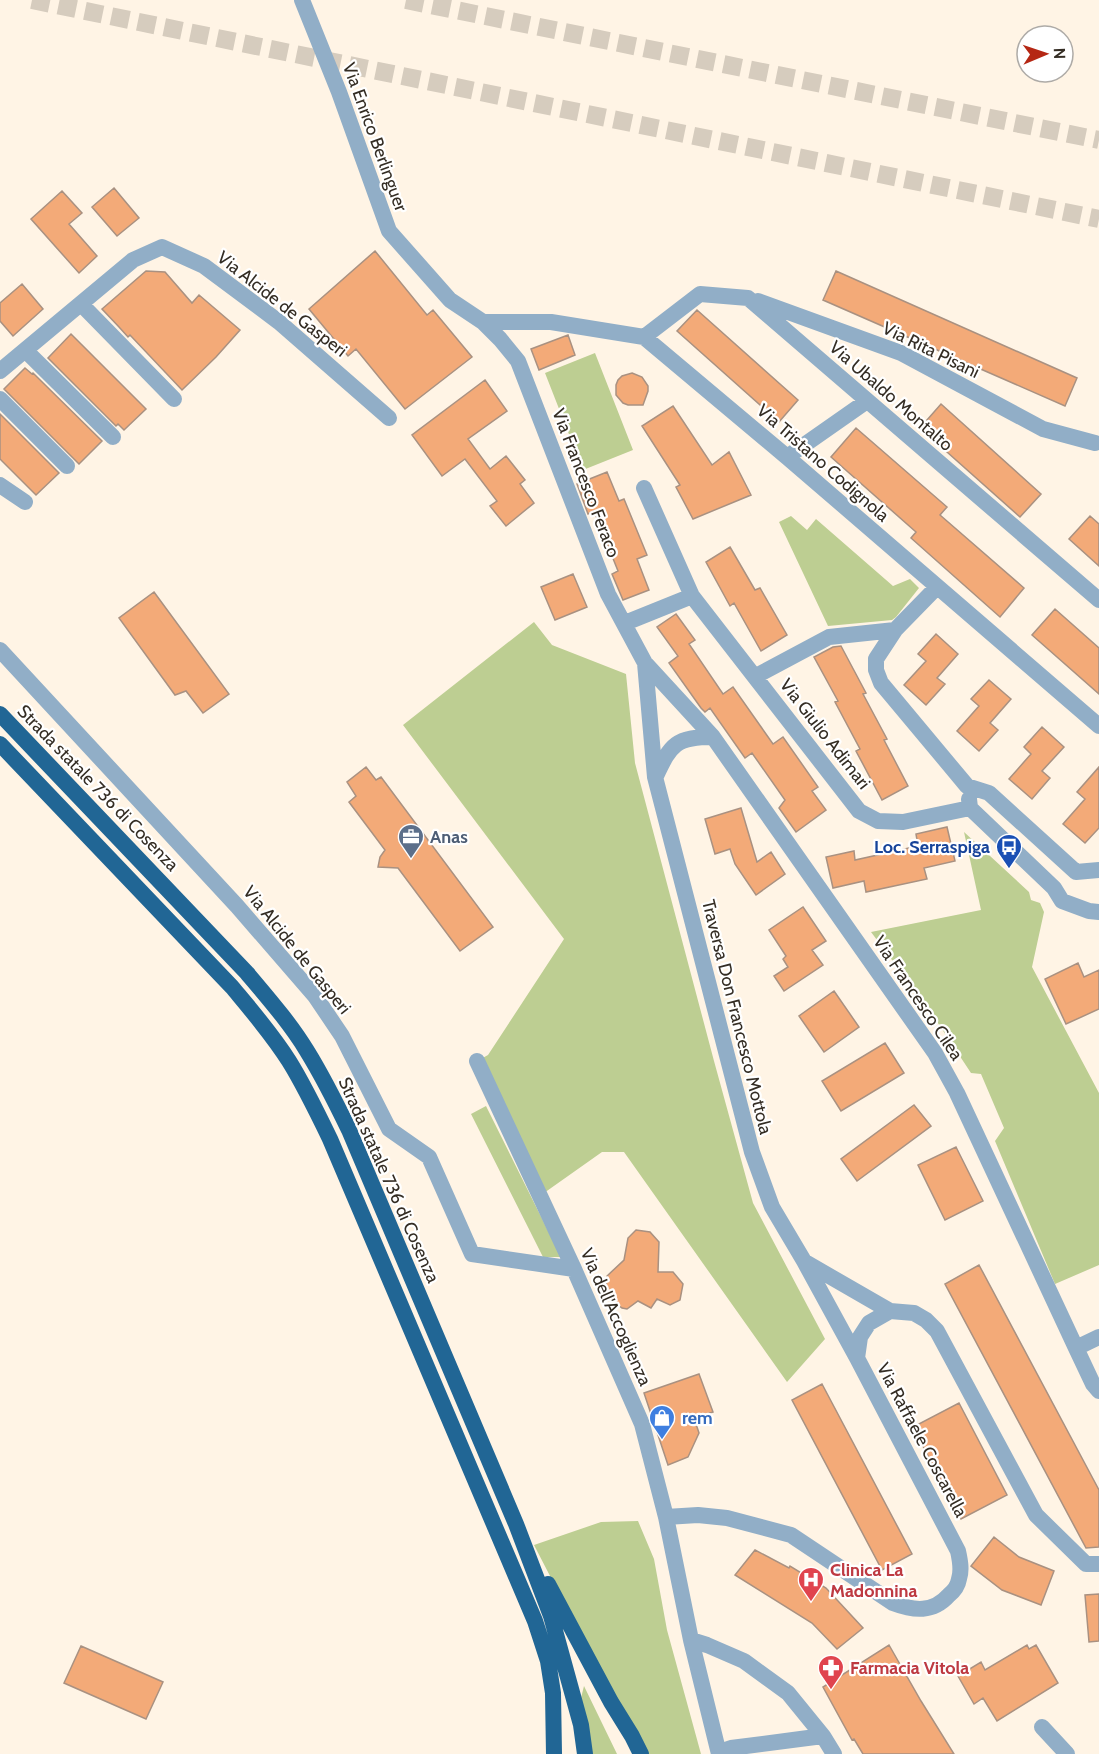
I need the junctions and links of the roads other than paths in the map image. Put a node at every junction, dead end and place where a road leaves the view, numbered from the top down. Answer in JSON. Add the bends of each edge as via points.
{"nodes":[{"id":1,"x":302,"y":0,"type":"edge"},
{"id":2,"x":748,"y":298,"type":"junction"},
{"id":3,"x":81,"y":304,"type":"junction"},
{"id":4,"x":483,"y":322,"type":"junction"},
{"id":5,"x":644,"y":336,"type":"junction"},
{"id":6,"x":25,"y":350,"type":"junction"},
{"id":7,"x":0,"y":371,"type":"edge"},
{"id":8,"x":0,"y":399,"type":"edge"},
{"id":9,"x":174,"y":399,"type":"dead end"},
{"id":10,"x":867,"y":401,"type":"junction"},
{"id":11,"x":389,"y":418,"type":"dead end"},
{"id":12,"x":113,"y":437,"type":"dead end"},
{"id":13,"x":1095,"y":443,"type":"dead end"},
{"id":14,"x":787,"y":457,"type":"junction"},
{"id":15,"x":67,"y":466,"type":"dead end"},
{"id":16,"x":0,"y":485,"type":"edge"},
{"id":17,"x":644,"y":488,"type":"dead end"},
{"id":18,"x":25,"y":501,"type":"dead end"},
{"id":19,"x":937,"y":587,"type":"junction"},
{"id":20,"x":692,"y":596,"type":"junction"},
{"id":21,"x":1099,"y":600,"type":"edge"},
{"id":22,"x":625,"y":623,"type":"junction"},
{"id":23,"x":896,"y":630,"type":"junction"},
{"id":24,"x":0,"y":650,"type":"edge"},
{"id":25,"x":645,"y":663,"type":"junction"},
{"id":26,"x":756,"y":676,"type":"junction"},
{"id":27,"x":0,"y":714,"type":"edge"},
{"id":28,"x":1099,"y":726,"type":"edge"},
{"id":29,"x":713,"y":737,"type":"junction"},
{"id":30,"x":0,"y":744,"type":"edge"},
{"id":31,"x":655,"y":777,"type":"junction"},
{"id":32,"x":967,"y":786,"type":"junction"},
{"id":33,"x":970,"y":808,"type":"junction"},
{"id":34,"x":1099,"y":870,"type":"edge"},
{"id":35,"x":1076,"y":872,"type":"junction"},
{"id":36,"x":1054,"y":888,"type":"junction"},
{"id":37,"x":1099,"y":912,"type":"edge"},
{"id":38,"x":477,"y":1061,"type":"dead end"},
{"id":39,"x":804,"y":1261,"type":"junction"},
{"id":40,"x":574,"y":1269,"type":"junction"},
{"id":41,"x":890,"y":1311,"type":"junction"},
{"id":42,"x":1099,"y":1337,"type":"edge"},
{"id":43,"x":1076,"y":1348,"type":"junction"},
{"id":44,"x":857,"y":1358,"type":"junction"},
{"id":45,"x":1099,"y":1391,"type":"edge"},
{"id":46,"x":666,"y":1517,"type":"junction"},
{"id":47,"x":516,"y":1524,"type":"junction"},
{"id":48,"x":1099,"y":1564,"type":"edge"},
{"id":49,"x":691,"y":1640,"type":"junction"},
{"id":50,"x":1042,"y":1727,"type":"dead end"},
{"id":51,"x":823,"y":1736,"type":"junction"},
{"id":52,"x":715,"y":1753,"type":"edge"},
{"id":53,"x":554,"y":1754,"type":"edge"},
{"id":54,"x":585,"y":1754,"type":"edge"},
{"id":55,"x":641,"y":1754,"type":"edge"},
{"id":56,"x":834,"y":1754,"type":"edge"},
{"id":57,"x":1067,"y":1754,"type":"edge"}],
"edges":[{"from":1,"to":4,"type":"street","name":"Via Enrico Berlinguer","via":[[389,231],[450,300]]},
{"from":2,"to":5,"type":"street","via":[[700,294]]},
{"from":2,"to":10,"type":"street","name":"Via Ubaldo Montalto"},
{"from":2,"to":13,"type":"street","name":"Via Rita Pisani","via":[[901,353],[1043,429]]},
{"from":3,"to":6,"type":"street","name":"Via Alcide de Gasperi"},
{"from":3,"to":9,"type":"street"},
{"from":3,"to":11,"type":"street","name":"Via Alcide de Gasperi","via":[[133,260],[162,247],[204,266],[279,322]]},
{"from":4,"to":5,"type":"street","via":[[551,322]]},
{"from":4,"to":22,"type":"street","name":"Via Francesco Feraco","via":[[518,361],[608,594]]},
{"from":5,"to":14,"type":"street","name":"Via Tristano Codignola"},
{"from":6,"to":7,"type":"street","name":"Via Alcide de Gasperi"},
{"from":6,"to":12,"type":"street"},
{"from":8,"to":15,"type":"street"},
{"from":10,"to":14,"type":"street"},
{"from":10,"to":21,"type":"street","name":"Via Ubaldo Montalto"},
{"from":14,"to":19,"type":"street","name":"Via Tristano Codignola"},
{"from":16,"to":18,"type":"street"},
{"from":17,"to":20,"type":"street","name":"Via Giulio Adimari"},
{"from":19,"to":23,"type":"street"},
{"from":19,"to":28,"type":"street","name":"Via Tristano Codignola"},
{"from":20,"to":22,"type":"street"},
{"from":20,"to":26,"type":"street","name":"Via Giulio Adimari"},
{"from":22,"to":25,"type":"street","name":"Via Francesco Feraco"},
{"from":23,"to":26,"type":"street","name":"Via Giulio Adimari","via":[[829,637]]},
{"from":23,"to":32,"type":"street","via":[[876,659],[881,683]]},
{"from":24,"to":40,"type":"street","name":"Via Alcide de Gasperi","via":[[315,996],[342,1036],[389,1130],[429,1157],[472,1254]]},
{"from":25,"to":29,"type":"street","name":"Via Francesco Cilea"},
{"from":25,"to":31,"type":"street","name":"Traversa Don Francesco Mottola"},
{"from":26,"to":33,"type":"street","name":"Via Giulio Adimari","via":[[859,811],[878,821],[903,822]]},
{"from":27,"to":47,"type":"highway","name":"Strada statale 736 di Cosenza","via":[[247,973],[306,1049],[349,1130]]},
{"from":29,"to":31,"type":"street","via":[[681,741],[667,752]]},
{"from":29,"to":43,"type":"street","name":"Via Francesco Cilea","via":[[935,1053]]},
{"from":30,"to":53,"type":"highway","name":"Strada statale 736 di Cosenza","via":[[232,987],[289,1061],[309,1095],[535,1621],[553,1693]]},
{"from":31,"to":39,"type":"street","name":"Traversa Don Francesco Mottola","via":[[752,1152],[772,1207]]},
{"from":32,"to":33,"type":"street"},
{"from":32,"to":35,"type":"street","via":[[989,793]]},
{"from":33,"to":36,"type":"street"},
{"from":34,"to":35,"type":"street"},
{"from":35,"to":36,"type":"street"},
{"from":36,"to":37,"type":"street","via":[[1062,901]]},
{"from":38,"to":40,"type":"street","name":"Via dell'Accoglienza"},
{"from":39,"to":41,"type":"street"},
{"from":39,"to":44,"type":"street","name":"Traversa Don Francesco Mottola"},
{"from":40,"to":46,"type":"street","name":"Via dell'Accoglienza","via":[[642,1424]]},
{"from":41,"to":44,"type":"street","name":"Via Raffaele Coscarella","via":[[869,1323],[860,1337]]},
{"from":41,"to":48,"type":"street","via":[[914,1313],[937,1331],[1036,1515],[1086,1564]]},
{"from":42,"to":43,"type":"street"},
{"from":43,"to":45,"type":"street","name":"Via Francesco Cilea"},
{"from":44,"to":46,"type":"street","name":"Via Raffaele Coscarella","via":[[958,1551],[959,1580],[938,1605],[912,1609],[893,1603],[791,1535],[727,1518]]},
{"from":46,"to":49,"type":"street","name":"Via dell'Accoglienza"},
{"from":47,"to":54,"type":"highway","name":"Strada statale 736 di Cosenza","via":[[551,1616]]},
{"from":47,"to":55,"type":"highway"},
{"from":49,"to":51,"type":"street","via":[[744,1661],[788,1693]]},
{"from":49,"to":52,"type":"street","name":"Via dell'Accoglienza"},
{"from":50,"to":57,"type":"street"},
{"from":51,"to":52,"type":"street"},
{"from":51,"to":56,"type":"street"}]}
